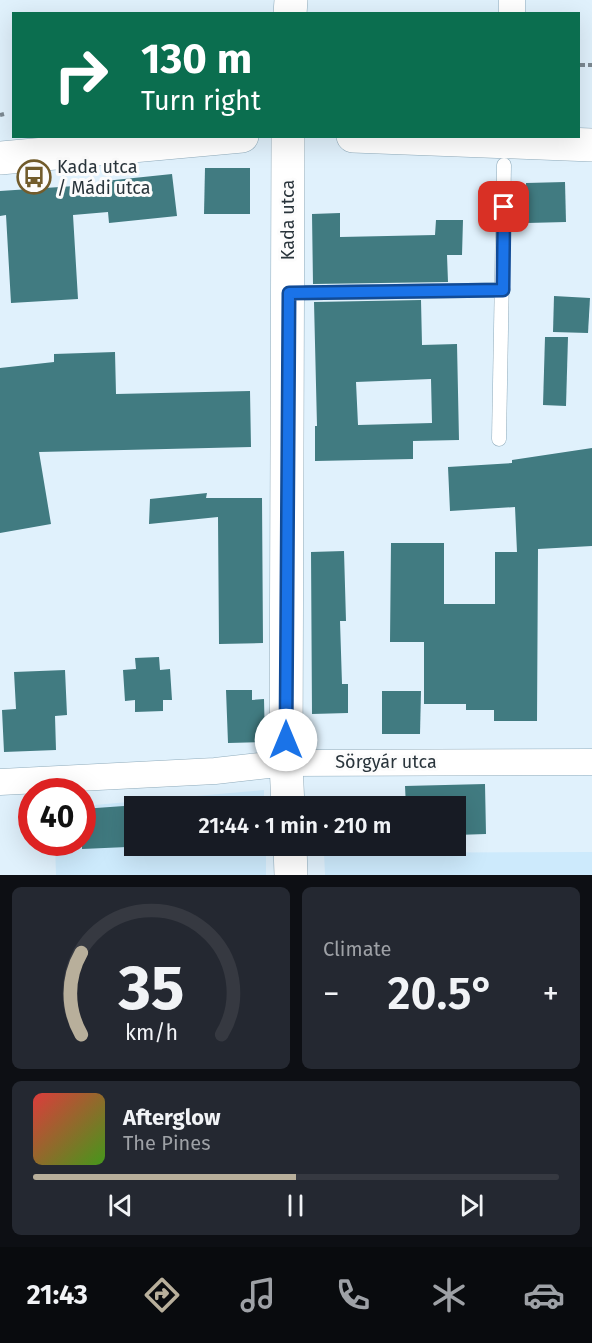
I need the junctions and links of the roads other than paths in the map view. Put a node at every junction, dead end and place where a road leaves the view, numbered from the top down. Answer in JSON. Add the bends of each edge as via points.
{"nodes":[{"id":1,"x":220,"y":138,"type":"edge"},
{"id":2,"x":288,"y":138,"type":"edge"},
{"id":3,"x":379,"y":138,"type":"edge"},
{"id":4,"x":592,"y":145,"type":"edge"},
{"id":5,"x":509,"y":148,"type":"edge"},
{"id":6,"x":0,"y":158,"type":"edge"},
{"id":7,"x":503,"y":290,"type":"junction"},
{"id":8,"x":289,"y":293,"type":"junction"},
{"id":9,"x":499,"y":439,"type":"dead end"},
{"id":10,"x":592,"y":762,"type":"edge"},
{"id":11,"x":286,"y":763,"type":"junction"},
{"id":12,"x":0,"y":782,"type":"edge"},
{"id":13,"x":288,"y":796,"type":"edge"},
{"id":14,"x":290,"y":856,"type":"edge"},
{"id":15,"x":291,"y":875,"type":"edge"}],
"edges":[{"from":1,"to":6,"type":"street"},
{"from":2,"to":8,"type":"street","name":"Kada utca"},
{"from":3,"to":5,"type":"street"},
{"from":4,"to":5,"type":"street"},
{"from":5,"to":7,"type":"lane"},
{"from":7,"to":8,"type":"lane"},
{"from":7,"to":9,"type":"lane"},
{"from":8,"to":11,"type":"street","name":"Kada utca"},
{"from":10,"to":11,"type":"street","name":"Sörgyár utca"},
{"from":11,"to":12,"type":"street","name":"Sörgyár utca","via":[[215,771]]},
{"from":11,"to":13,"type":"street","name":"Kada utca"},
{"from":14,"to":15,"type":"street"}]}
